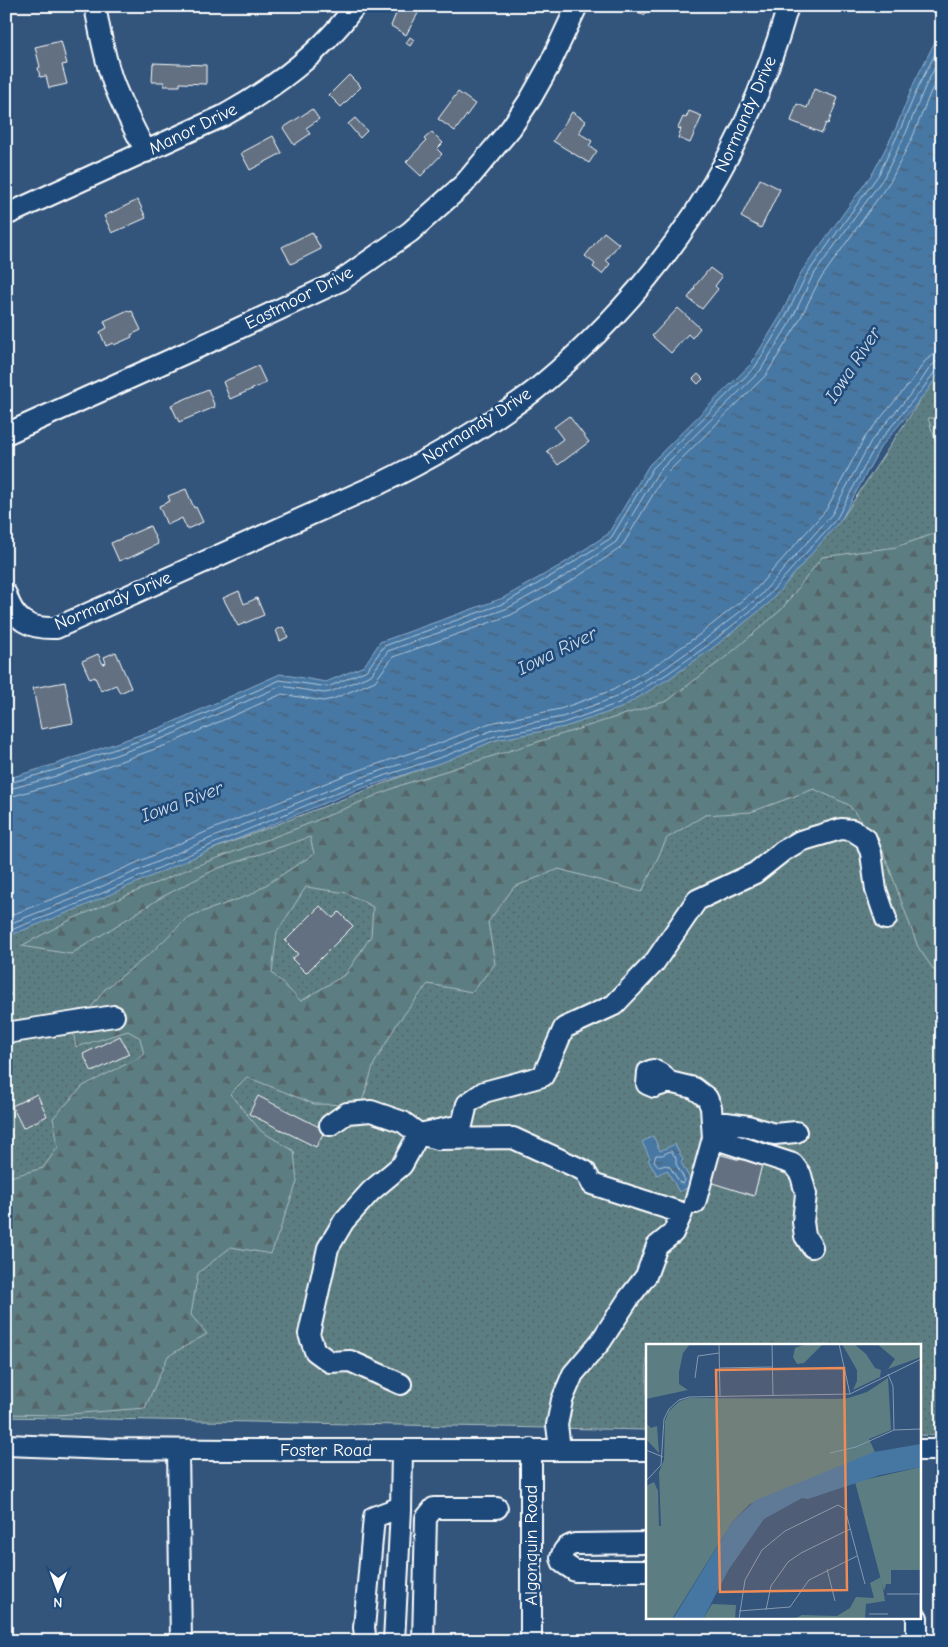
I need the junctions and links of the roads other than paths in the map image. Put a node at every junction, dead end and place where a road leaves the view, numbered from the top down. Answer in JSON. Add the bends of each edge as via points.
{"nodes":[{"id":1,"x":95,"y":6,"type":"edge"},
{"id":2,"x":354,"y":6,"type":"edge"},
{"id":3,"x":577,"y":6,"type":"edge"},
{"id":4,"x":788,"y":6,"type":"edge"},
{"id":5,"x":146,"y":152,"type":"junction"},
{"id":6,"x":6,"y":215,"type":"edge"},
{"id":7,"x":6,"y":434,"type":"edge"},
{"id":8,"x":6,"y":594,"type":"edge"},
{"id":9,"x":886,"y":919,"type":"dead end"},
{"id":10,"x":114,"y":1016,"type":"dead end"},
{"id":11,"x":6,"y":1033,"type":"edge"},
{"id":12,"x":669,"y":1082,"type":"dead end"},
{"id":13,"x":330,"y":1125,"type":"dead end"},
{"id":14,"x":712,"y":1130,"type":"junction"},
{"id":15,"x":796,"y":1132,"type":"dead end"},
{"id":16,"x":419,"y":1134,"type":"junction"},
{"id":17,"x":695,"y":1203,"type":"dead end"},
{"id":18,"x":812,"y":1248,"type":"dead end"},
{"id":19,"x":401,"y":1384,"type":"dead end"},
{"id":20,"x":6,"y":1445,"type":"edge"},
{"id":21,"x":531,"y":1449,"type":"junction"},
{"id":22,"x":560,"y":1449,"type":"junction"},
{"id":23,"x":178,"y":1450,"type":"junction"},
{"id":24,"x":402,"y":1450,"type":"junction"},
{"id":25,"x":646,"y":1450,"type":"edge"},
{"id":26,"x":920,"y":1450,"type":"edge"},
{"id":27,"x":942,"y":1450,"type":"edge"},
{"id":28,"x":401,"y":1507,"type":"junction"},
{"id":29,"x":497,"y":1508,"type":"dead end"},
{"id":30,"x":646,"y":1543,"type":"edge"},
{"id":31,"x":531,"y":1558,"type":"junction"},
{"id":32,"x":560,"y":1558,"type":"junction"},
{"id":33,"x":646,"y":1571,"type":"edge"},
{"id":34,"x":917,"y":1620,"type":"edge"},
{"id":35,"x":181,"y":1641,"type":"edge"},
{"id":36,"x":366,"y":1641,"type":"edge"},
{"id":37,"x":394,"y":1641,"type":"edge"},
{"id":38,"x":423,"y":1641,"type":"edge"},
{"id":39,"x":531,"y":1641,"type":"edge"},
{"id":40,"x":917,"y":1641,"type":"edge"}],
"edges":[{"from":1,"to":5,"type":"street","via":[[113,81]]},
{"from":2,"to":5,"type":"street","name":"Manor Drive","via":[[336,31],[282,80],[223,116]]},
{"from":3,"to":7,"type":"street","name":"Eastmoor Drive","via":[[549,66],[511,128],[464,184],[410,232],[340,281]]},
{"from":4,"to":8,"type":"street","name":"Normandy Drive","via":[[762,86],[720,173],[695,214],[628,302],[539,386],[459,442],[410,469],[56,628],[40,629],[21,620]]},
{"from":5,"to":6,"type":"street","name":"Manor Drive"},
{"from":9,"to":16,"type":"street","via":[[876,890],[872,853],[866,839],[852,830],[841,829],[800,841],[755,873],[697,900],[654,963],[614,1005],[564,1028],[543,1076],[484,1092],[467,1104],[462,1125]]},
{"from":10,"to":11,"type":"street"},
{"from":12,"to":14,"type":"street","via":[[694,1088],[707,1098],[711,1107]]},
{"from":13,"to":16,"type":"street","via":[[347,1114],[371,1110],[403,1122]]},
{"from":14,"to":15,"type":"street","via":[[748,1126],[774,1134]]},
{"from":14,"to":17,"type":"street"},
{"from":14,"to":18,"type":"street","via":[[793,1164],[801,1175],[806,1194],[805,1236]]},
{"from":16,"to":19,"type":"street","via":[[402,1165],[371,1191],[344,1221],[328,1248],[309,1334],[315,1351],[330,1362],[350,1361]]},
{"from":16,"to":22,"type":"street","via":[[438,1139],[513,1138],[585,1171],[592,1184],[682,1213],[673,1234],[657,1246],[646,1276],[601,1341],[573,1374],[562,1400],[558,1425]]},
{"from":20,"to":23,"type":"street","name":"Foster Road"},
{"from":21,"to":22,"type":"street","name":"Foster Road"},
{"from":21,"to":24,"type":"street","name":"Foster Road"},
{"from":21,"to":31,"type":"street","name":"Algonquin Road"},
{"from":22,"to":25,"type":"street","name":"Foster Road"},
{"from":23,"to":24,"type":"street","name":"Foster Road"},
{"from":23,"to":35,"type":"street"},
{"from":24,"to":28,"type":"street"},
{"from":26,"to":27,"type":"street"},
{"from":28,"to":36,"type":"street","via":[[374,1517],[364,1628]]},
{"from":28,"to":37,"type":"street"},
{"from":29,"to":38,"type":"street","via":[[434,1508],[426,1518]]},
{"from":30,"to":32,"type":"street","via":[[575,1544],[568,1546]]},
{"from":31,"to":32,"type":"street"},
{"from":31,"to":39,"type":"street","name":"Algonquin Road"},
{"from":32,"to":33,"type":"street","via":[[575,1571]]},
{"from":34,"to":40,"type":"street"}]}
